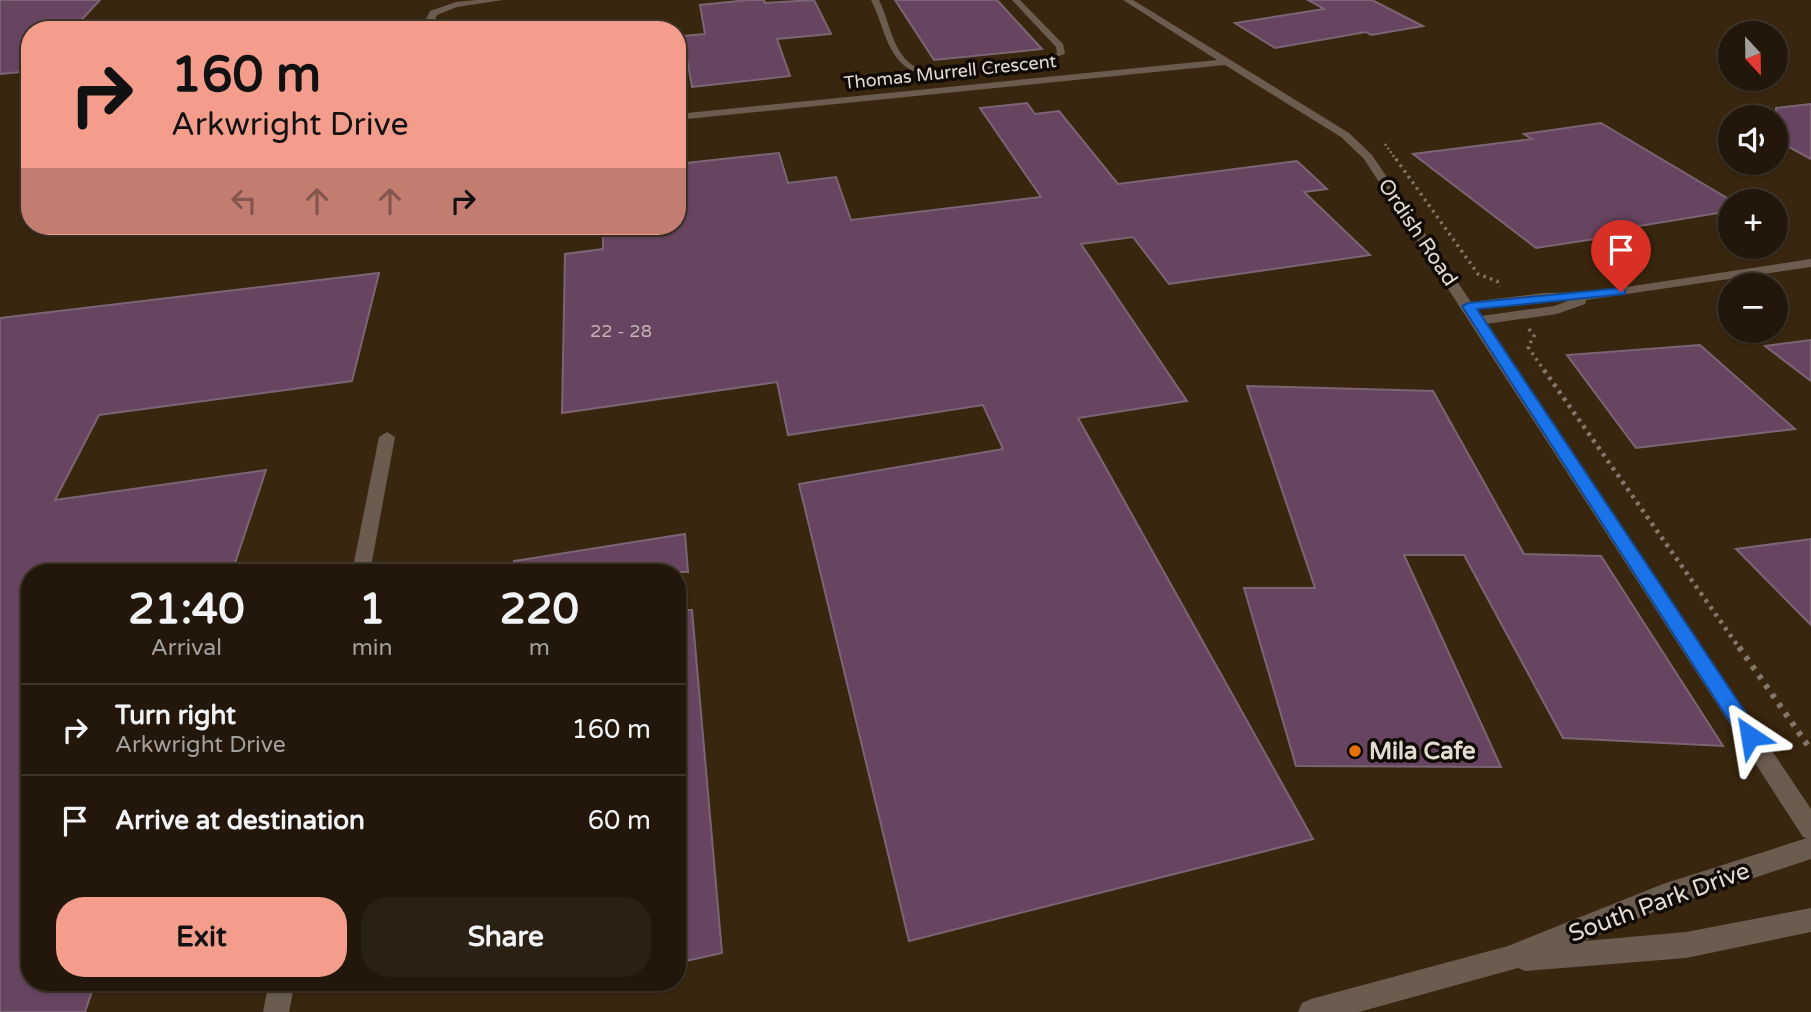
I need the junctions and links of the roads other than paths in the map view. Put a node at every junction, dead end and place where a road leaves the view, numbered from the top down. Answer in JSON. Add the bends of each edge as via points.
{"nodes":[{"id":1,"x":499,"y":0,"type":"edge"},
{"id":2,"x":875,"y":0,"type":"edge"},
{"id":3,"x":1016,"y":0,"type":"edge"},
{"id":4,"x":1127,"y":0,"type":"edge"},
{"id":5,"x":430,"y":21,"type":"edge"},
{"id":6,"x":1227,"y":62,"type":"junction"},
{"id":7,"x":686,"y":116,"type":"edge"},
{"id":8,"x":1811,"y":263,"type":"edge"},
{"id":9,"x":1593,"y":296,"type":"junction"},
{"id":10,"x":1468,"y":306,"type":"junction"},
{"id":11,"x":1479,"y":321,"type":"junction"},
{"id":12,"x":387,"y":438,"type":"dead end"},
{"id":13,"x":363,"y":564,"type":"edge"},
{"id":14,"x":1811,"y":829,"type":"edge"},
{"id":15,"x":1811,"y":848,"type":"edge"},
{"id":16,"x":1811,"y":920,"type":"edge"},
{"id":17,"x":1508,"y":959,"type":"junction"},
{"id":18,"x":280,"y":991,"type":"edge"},
{"id":19,"x":276,"y":1012,"type":"edge"},
{"id":20,"x":1311,"y":1012,"type":"edge"}],
"edges":[{"from":1,"to":5,"type":"street","via":[[442,8]]},
{"from":2,"to":3,"type":"lane","via":[[904,64],[923,72],[1026,64],[1061,54],[1060,46]]},
{"from":4,"to":6,"type":"street","name":"Ordish Road"},
{"from":6,"to":7,"type":"street","name":"Thomas Murrell Crescent"},
{"from":6,"to":10,"type":"street","name":"Ordish Road","via":[[1345,135],[1368,157]]},
{"from":8,"to":9,"type":"street"},
{"from":9,"to":10,"type":"street"},
{"from":9,"to":11,"type":"street","via":[[1557,310]]},
{"from":10,"to":11,"type":"street","name":"Ordish Road"},
{"from":11,"to":14,"type":"street","name":"Ordish Road"},
{"from":12,"to":13,"type":"street"},
{"from":15,"to":17,"type":"street","name":"South Park Drive","via":[[1663,896]]},
{"from":16,"to":17,"type":"street","name":"South Park Drive","via":[[1686,945]]},
{"from":17,"to":20,"type":"street","name":"South Park Drive"},
{"from":18,"to":19,"type":"street"}]}
